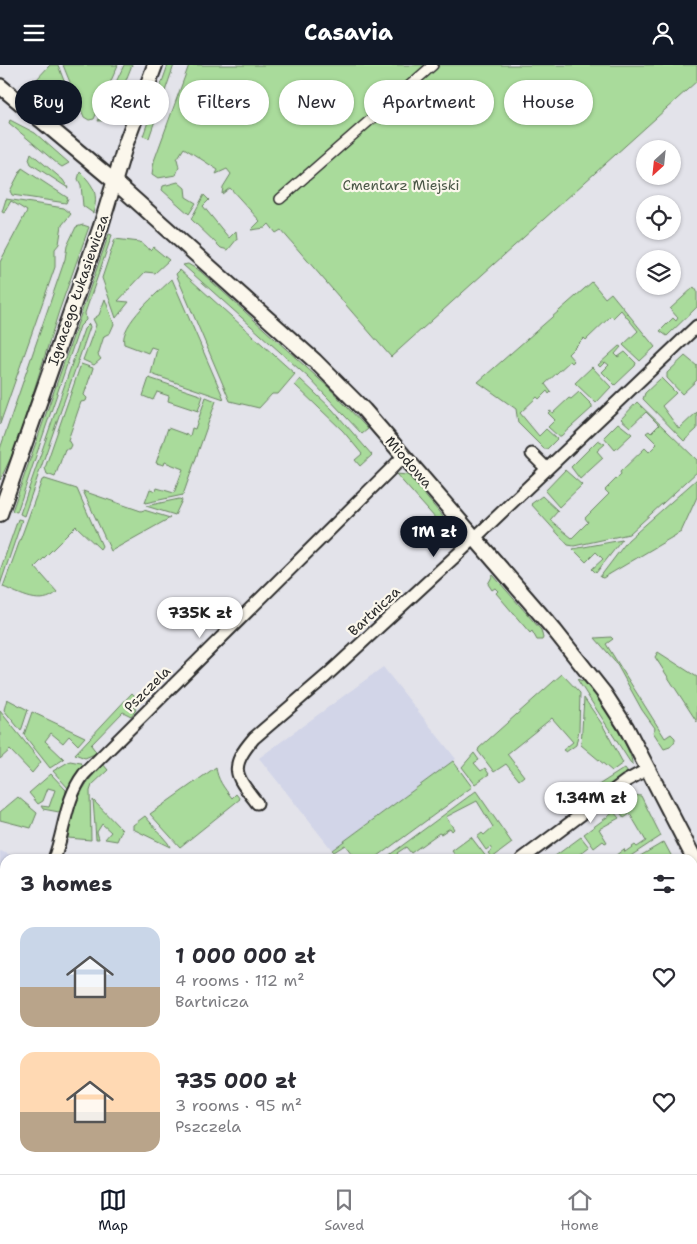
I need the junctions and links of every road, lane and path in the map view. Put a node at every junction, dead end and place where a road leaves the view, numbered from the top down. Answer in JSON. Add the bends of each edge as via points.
{"nodes":[{"id":1,"x":155,"y":65,"type":"edge"},
{"id":2,"x":433,"y":65,"type":"edge"},
{"id":3,"x":0,"y":86,"type":"edge"},
{"id":4,"x":115,"y":182,"type":"junction"},
{"id":5,"x":280,"y":199,"type":"dead end"},
{"id":6,"x":697,"y":325,"type":"edge"},
{"id":7,"x":532,"y":453,"type":"dead end"},
{"id":8,"x":404,"y":456,"type":"junction"},
{"id":9,"x":548,"y":469,"type":"junction"},
{"id":10,"x":0,"y":515,"type":"edge"},
{"id":11,"x":475,"y":538,"type":"junction"},
{"id":12,"x":648,"y":769,"type":"junction"},
{"id":13,"x":257,"y":803,"type":"dead end"},
{"id":14,"x":56,"y":854,"type":"edge"},
{"id":15,"x":529,"y":854,"type":"edge"},
{"id":16,"x":692,"y":854,"type":"edge"}],
"edges":[{"from":1,"to":4,"type":"street","name":"Ignacego Łukasiewicza"},
{"from":2,"to":5,"type":"street"},
{"from":3,"to":4,"type":"street","name":"Miodowa"},
{"from":4,"to":8,"type":"street","name":"Miodowa","via":[[322,367]]},
{"from":4,"to":10,"type":"street","name":"Ignacego Łukasiewicza"},
{"from":6,"to":9,"type":"street","name":"Bartnicza"},
{"from":7,"to":9,"type":"street"},
{"from":8,"to":11,"type":"street","name":"Miodowa"},
{"from":8,"to":14,"type":"street","name":"Pszczela","via":[[84,774],[71,793]]},
{"from":9,"to":11,"type":"street","name":"Bartnicza"},
{"from":11,"to":12,"type":"street","name":"Miodowa","via":[[589,672],[616,710]]},
{"from":11,"to":13,"type":"street","name":"Bartnicza","via":[[248,744],[237,768],[238,778]]},
{"from":12,"to":15,"type":"street","via":[[626,781]]},
{"from":12,"to":16,"type":"street","name":"Miodowa"}]}
